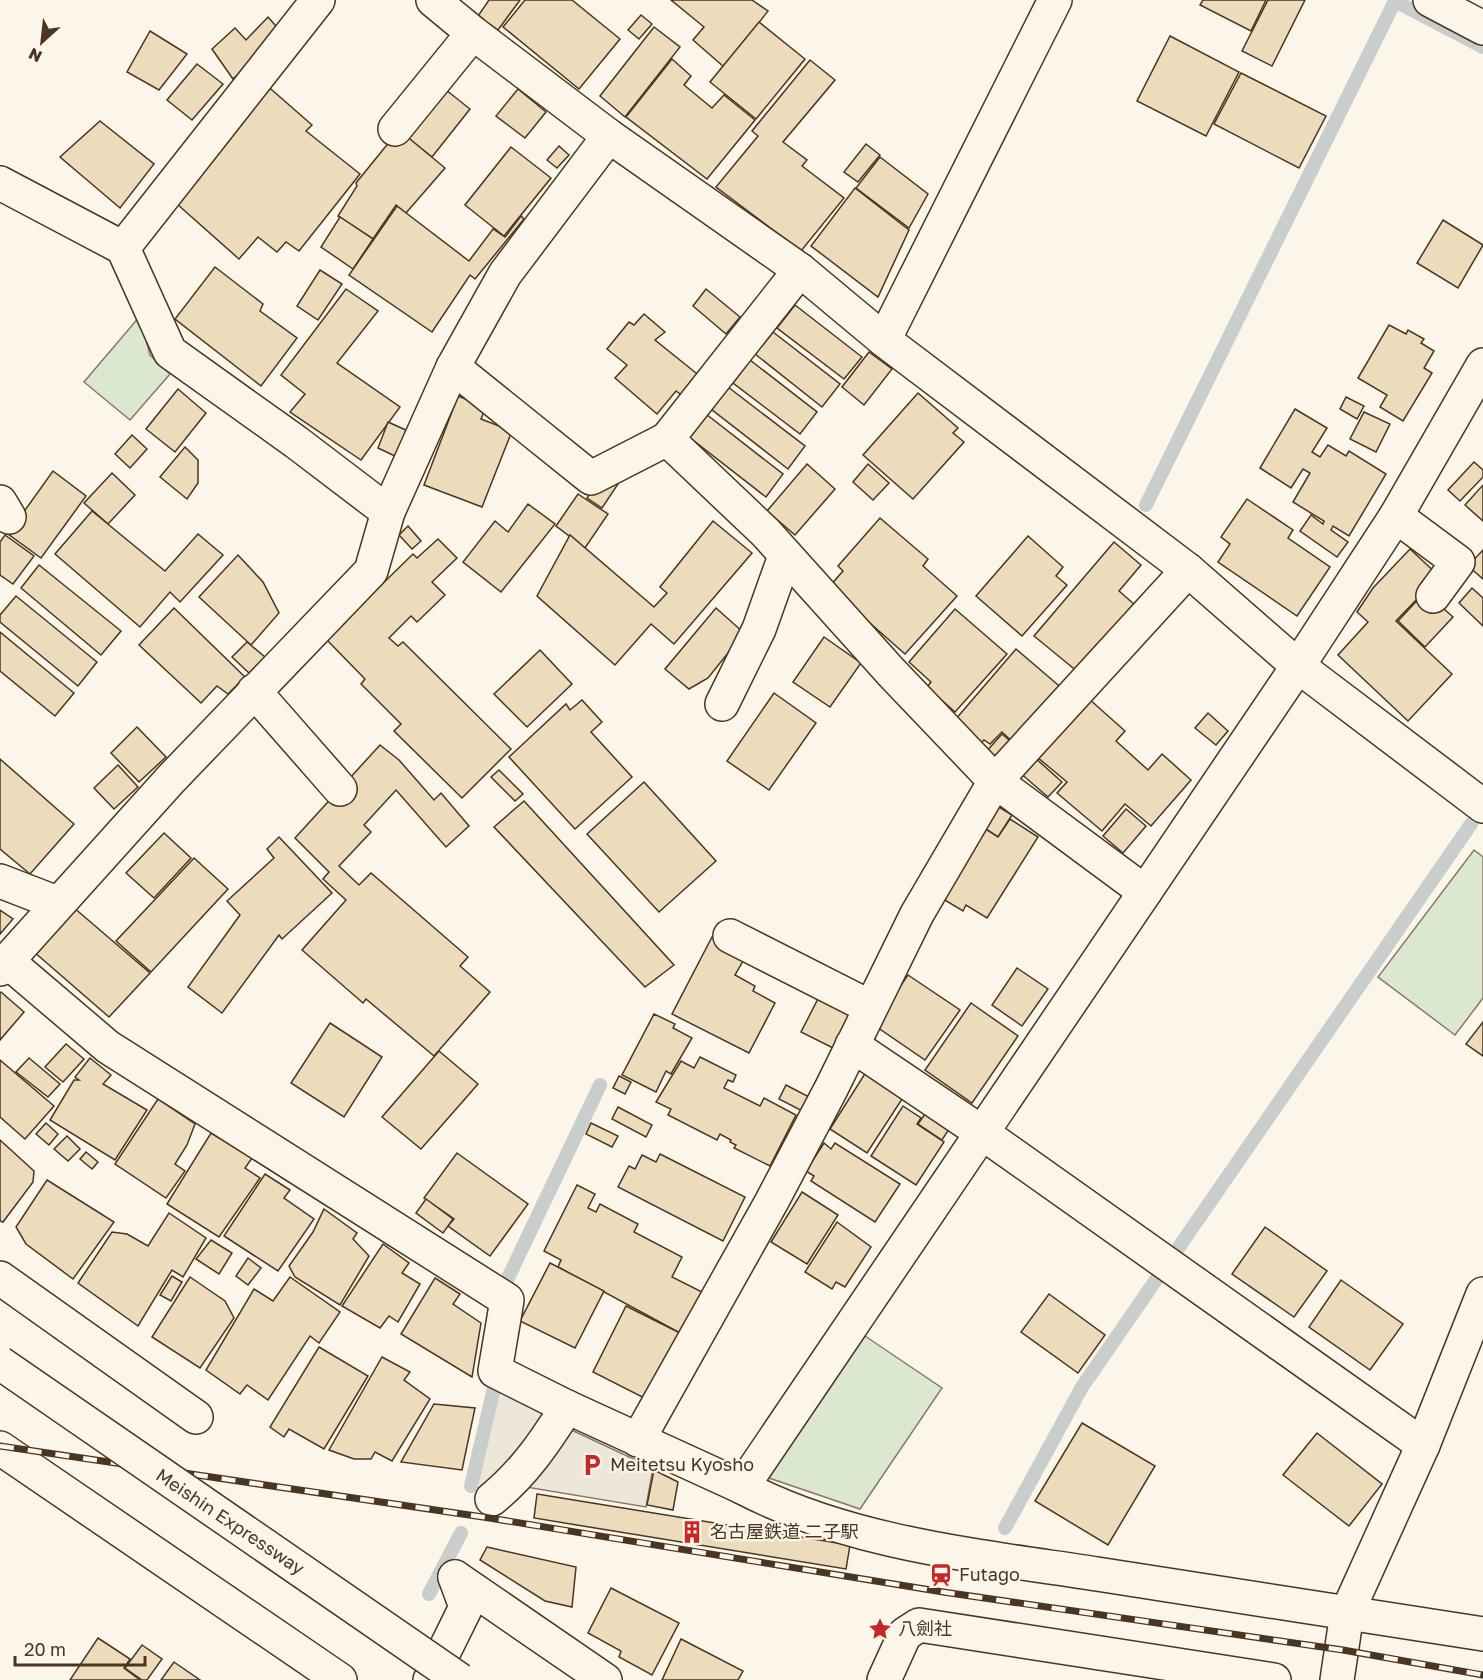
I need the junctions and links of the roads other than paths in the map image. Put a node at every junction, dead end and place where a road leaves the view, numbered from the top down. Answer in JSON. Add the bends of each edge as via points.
{"nodes":[{"id":1,"x":318,"y":0,"type":"edge"},
{"id":2,"x":433,"y":0,"type":"edge"},
{"id":3,"x":1055,"y":0,"type":"edge"},
{"id":4,"x":1430,"y":0,"type":"edge"},
{"id":5,"x":1483,"y":28,"type":"edge"},
{"id":6,"x":472,"y":33,"type":"junction"},
{"id":7,"x":395,"y":129,"type":"dead end"},
{"id":8,"x":609,"y":136,"type":"junction"},
{"id":9,"x":0,"y":183,"type":"edge"},
{"id":10,"x":123,"y":248,"type":"junction"},
{"id":11,"x":800,"y":270,"type":"junction"},
{"id":12,"x":884,"y":340,"type":"junction"},
{"id":13,"x":1483,"y":365,"type":"edge"},
{"id":14,"x":453,"y":367,"type":"junction"},
{"id":15,"x":667,"y":439,"type":"junction"},
{"id":16,"x":388,"y":512,"type":"junction"},
{"id":17,"x":1396,"y":516,"type":"junction"},
{"id":18,"x":784,"y":556,"type":"junction"},
{"id":19,"x":1188,"y":570,"type":"junction"},
{"id":20,"x":1433,"y":596,"type":"dead end"},
{"id":21,"x":1298,"y":666,"type":"junction"},
{"id":22,"x":254,"y":691,"type":"junction"},
{"id":23,"x":722,"y":704,"type":"dead end"},
{"id":24,"x":995,"y":781,"type":"junction"},
{"id":25,"x":340,"y":789,"type":"dead end"},
{"id":26,"x":1483,"y":806,"type":"edge"},
{"id":27,"x":0,"y":881,"type":"edge"},
{"id":28,"x":1145,"y":892,"type":"junction"},
{"id":29,"x":57,"y":903,"type":"junction"},
{"id":30,"x":730,"y":936,"type":"dead end"},
{"id":31,"x":4,"y":965,"type":"edge"},
{"id":32,"x":870,"y":1007,"type":"junction"},
{"id":33,"x":852,"y":1046,"type":"junction"},
{"id":34,"x":981,"y":1132,"type":"junction"},
{"id":35,"x":0,"y":1278,"type":"edge"},
{"id":36,"x":1483,"y":1294,"type":"edge"},
{"id":37,"x":0,"y":1364,"type":"edge"},
{"id":38,"x":567,"y":1407,"type":"junction"},
{"id":39,"x":196,"y":1417,"type":"dead end"},
{"id":40,"x":638,"y":1440,"type":"junction"},
{"id":41,"x":1423,"y":1445,"type":"junction"},
{"id":42,"x":0,"y":1448,"type":"edge"},
{"id":43,"x":742,"y":1487,"type":"junction"},
{"id":44,"x":492,"y":1499,"type":"dead end"},
{"id":45,"x":1347,"y":1613,"type":"junction"},
{"id":46,"x":1483,"y":1634,"type":"edge"},
{"id":47,"x":340,"y":1680,"type":"edge"},
{"id":48,"x":430,"y":1680,"type":"edge"},
{"id":49,"x":460,"y":1680,"type":"edge"},
{"id":50,"x":605,"y":1680,"type":"edge"},
{"id":51,"x":885,"y":1680,"type":"edge"},
{"id":52,"x":1274,"y":1680,"type":"edge"},
{"id":53,"x":1337,"y":1680,"type":"edge"}],
"edges":[{"from":1,"to":10,"type":"main road"},
{"from":2,"to":6,"type":"main road"},
{"from":3,"to":12,"type":"main road"},
{"from":4,"to":5,"type":"main road"},
{"from":6,"to":7,"type":"main road"},
{"from":6,"to":8,"type":"main road"},
{"from":8,"to":11,"type":"main road"},
{"from":8,"to":14,"type":"main road","via":[[505,274]]},
{"from":9,"to":10,"type":"main road"},
{"from":10,"to":16,"type":"main road","via":[[170,352]]},
{"from":11,"to":12,"type":"main road"},
{"from":11,"to":15,"type":"main road"},
{"from":12,"to":19,"type":"main road"},
{"from":13,"to":17,"type":"main road"},
{"from":14,"to":15,"type":"main road","via":[[591,478]]},
{"from":14,"to":16,"type":"main road"},
{"from":15,"to":18,"type":"main road","via":[[766,533]]},
{"from":16,"to":22,"type":"main road","via":[[371,571]]},
{"from":17,"to":20,"type":"main road","via":[[1458,562]]},
{"from":17,"to":21,"type":"main road"},
{"from":18,"to":23,"type":"main road","via":[[759,629]]},
{"from":18,"to":24,"type":"main road"},
{"from":19,"to":21,"type":"main road"},
{"from":19,"to":24,"type":"main road"},
{"from":21,"to":26,"type":"main road"},
{"from":21,"to":28,"type":"main road"},
{"from":22,"to":25,"type":"main road"},
{"from":22,"to":29,"type":"main road"},
{"from":24,"to":28,"type":"main road"},
{"from":24,"to":32,"type":"main road","via":[[917,914]]},
{"from":27,"to":29,"type":"main road"},
{"from":28,"to":34,"type":"main road"},
{"from":29,"to":31,"type":"main road"},
{"from":30,"to":32,"type":"main road"},
{"from":31,"to":38,"type":"main road","via":[[108,1047],[507,1300],[495,1371]]},
{"from":32,"to":33,"type":"main road"},
{"from":33,"to":34,"type":"main road"},
{"from":33,"to":40,"type":"main road","via":[[772,1201]]},
{"from":34,"to":41,"type":"main road"},
{"from":34,"to":43,"type":"main road"},
{"from":35,"to":39,"type":"main road"},
{"from":36,"to":41,"type":"main road"},
{"from":37,"to":49,"type":"main road","name":"Meishin Expressway","bridge":true},
{"from":38,"to":40,"type":"main road"},
{"from":38,"to":44,"type":"main road","via":[[515,1480]]},
{"from":40,"to":43,"type":"main road"},
{"from":41,"to":45,"type":"main road"},
{"from":42,"to":47,"type":"main road"},
{"from":43,"to":45,"type":"main road","via":[[779,1507],[819,1521],[948,1550]]},
{"from":45,"to":46,"type":"main road"},
{"from":45,"to":53,"type":"main road"},
{"from":48,"to":50,"type":"main road","via":[[466,1607],[456,1577]]},
{"from":51,"to":52,"type":"main road","via":[[905,1634],[919,1626]]}]}
